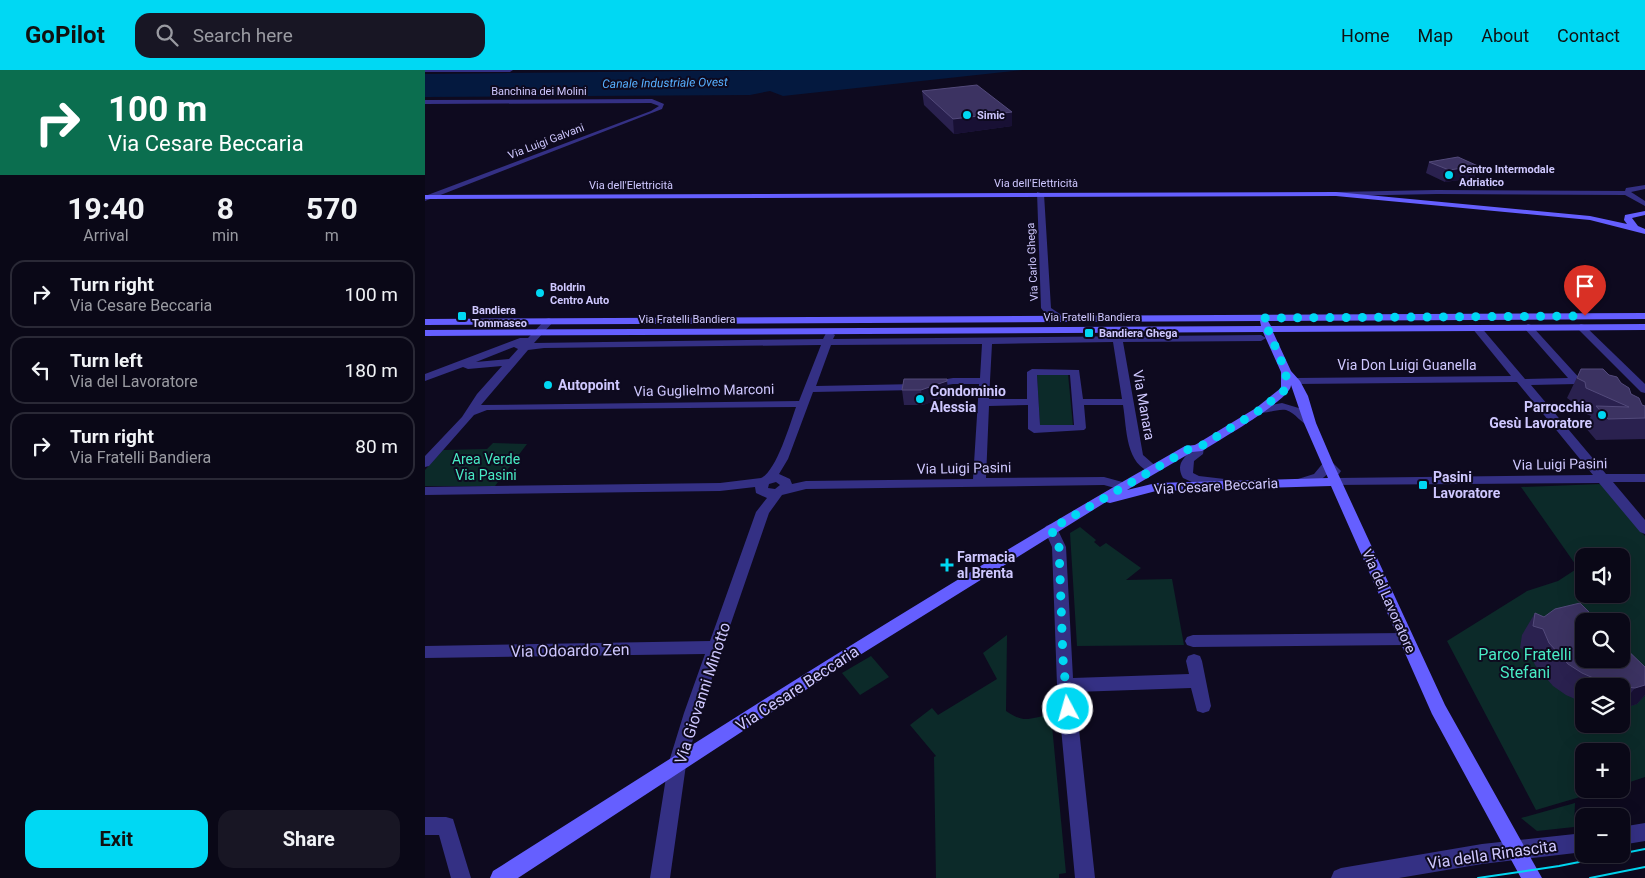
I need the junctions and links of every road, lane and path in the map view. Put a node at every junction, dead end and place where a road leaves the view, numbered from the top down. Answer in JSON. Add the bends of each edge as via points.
{"nodes":[{"id":1,"x":425,"y":70,"type":"edge"},
{"id":2,"x":510,"y":70,"type":"edge"},
{"id":3,"x":654,"y":101,"type":"joint"},
{"id":4,"x":425,"y":102,"type":"edge"},
{"id":5,"x":1645,"y":187,"type":"edge"},
{"id":6,"x":1627,"y":193,"type":"junction"},
{"id":7,"x":1041,"y":194,"type":"junction"},
{"id":8,"x":1336,"y":194,"type":"junction"},
{"id":9,"x":426,"y":198,"type":"edge"},
{"id":10,"x":1641,"y":202,"type":"edge"},
{"id":11,"x":1642,"y":213,"type":"edge"},
{"id":12,"x":1628,"y":217,"type":"junction"},
{"id":13,"x":1590,"y":218,"type":"junction"},
{"id":14,"x":1635,"y":228,"type":"junction"},
{"id":15,"x":1645,"y":232,"type":"edge"},
{"id":16,"x":1645,"y":316,"type":"edge"},
{"id":17,"x":1263,"y":318,"type":"junction"},
{"id":18,"x":1063,"y":320,"type":"junction"},
{"id":19,"x":549,"y":321,"type":"junction"},
{"id":20,"x":425,"y":322,"type":"edge"},
{"id":21,"x":1528,"y":327,"type":"junction"},
{"id":22,"x":1581,"y":327,"type":"junction"},
{"id":23,"x":1645,"y":327,"type":"edge"},
{"id":24,"x":1477,"y":328,"type":"junction"},
{"id":25,"x":1267,"y":329,"type":"junction"},
{"id":26,"x":425,"y":333,"type":"edge"},
{"id":27,"x":537,"y":334,"type":"junction"},
{"id":28,"x":829,"y":336,"type":"junction"},
{"id":29,"x":1261,"y":338,"type":"dead end"},
{"id":30,"x":1117,"y":339,"type":"junction"},
{"id":31,"x":987,"y":340,"type":"junction"},
{"id":32,"x":520,"y":346,"type":"junction"},
{"id":33,"x":512,"y":362,"type":"junction"},
{"id":34,"x":473,"y":363,"type":"junction"},
{"id":35,"x":1286,"y":372,"type":"junction"},
{"id":36,"x":425,"y":378,"type":"edge"},
{"id":37,"x":1521,"y":380,"type":"junction"},
{"id":38,"x":1640,"y":380,"type":"edge"},
{"id":39,"x":984,"y":381,"type":"junction"},
{"id":40,"x":1295,"y":381,"type":"junction"},
{"id":41,"x":1616,"y":381,"type":"edge"},
{"id":42,"x":810,"y":389,"type":"junction"},
{"id":43,"x":1645,"y":390,"type":"edge"},
{"id":44,"x":1033,"y":402,"type":"junction"},
{"id":45,"x":1077,"y":402,"type":"junction"},
{"id":46,"x":1128,"y":402,"type":"junction"},
{"id":47,"x":482,"y":403,"type":"junction"},
{"id":48,"x":983,"y":403,"type":"junction"},
{"id":49,"x":803,"y":404,"type":"junction"},
{"id":50,"x":1260,"y":410,"type":"junction"},
{"id":51,"x":1310,"y":423,"type":"junction"},
{"id":52,"x":1198,"y":448,"type":"junction"},
{"id":53,"x":425,"y":463,"type":"edge"},
{"id":54,"x":1328,"y":465,"type":"junction"},
{"id":55,"x":1153,"y":469,"type":"junction"},
{"id":56,"x":1601,"y":478,"type":"junction"},
{"id":57,"x":1645,"y":478,"type":"edge"},
{"id":58,"x":1355,"y":481,"type":"junction"},
{"id":59,"x":1303,"y":482,"type":"junction"},
{"id":60,"x":1336,"y":482,"type":"junction"},
{"id":61,"x":979,"y":483,"type":"junction"},
{"id":62,"x":1229,"y":483,"type":"junction"},
{"id":63,"x":773,"y":486,"type":"junction"},
{"id":64,"x":1122,"y":486,"type":"junction"},
{"id":65,"x":425,"y":491,"type":"edge"},
{"id":66,"x":1098,"y":502,"type":"junction"},
{"id":67,"x":1051,"y":529,"type":"junction"},
{"id":68,"x":1645,"y":530,"type":"edge"},
{"id":69,"x":1406,"y":639,"type":"junction"},
{"id":70,"x":1193,"y":642,"type":"dead end"},
{"id":71,"x":716,"y":647,"type":"junction"},
{"id":72,"x":425,"y":652,"type":"edge"},
{"id":73,"x":1195,"y":661,"type":"dead end"},
{"id":74,"x":1198,"y":681,"type":"junction"},
{"id":75,"x":1065,"y":685,"type":"junction"},
{"id":76,"x":1203,"y":706,"type":"dead end"},
{"id":77,"x":677,"y":765,"type":"junction"},
{"id":78,"x":425,"y":826,"type":"edge"},
{"id":79,"x":1645,"y":832,"type":"edge"},
{"id":80,"x":1630,"y":834,"type":"edge"},
{"id":81,"x":1575,"y":843,"type":"edge"},
{"id":82,"x":1515,"y":850,"type":"junction"},
{"id":83,"x":461,"y":878,"type":"edge"},
{"id":84,"x":500,"y":878,"type":"edge"},
{"id":85,"x":659,"y":878,"type":"edge"},
{"id":86,"x":1085,"y":878,"type":"edge"},
{"id":87,"x":1341,"y":878,"type":"edge"},
{"id":88,"x":1532,"y":878,"type":"edge"}],
"edges":[{"from":1,"to":2,"type":"street"},
{"from":3,"to":4,"type":"street","name":"Banchina dei Molini"},
{"from":3,"to":9,"type":"street","name":"Via Luigi Galvani","via":[[662,105],[653,112]]},
{"from":5,"to":6,"type":"street","name":"Via dell'Elettricità"},
{"from":6,"to":8,"type":"street","name":"Via dell'Elettricità"},
{"from":6,"to":10,"type":"street"},
{"from":7,"to":8,"type":"street","name":"Via dell'Elettricità"},
{"from":7,"to":9,"type":"street","name":"Via dell'Elettricità"},
{"from":7,"to":18,"type":"street","name":"Via Carlo Ghega","via":[[1046,308]]},
{"from":8,"to":13,"type":"street"},
{"from":10,"to":11,"type":"street"},
{"from":11,"to":12,"type":"street"},
{"from":12,"to":13,"type":"street"},
{"from":12,"to":14,"type":"street"},
{"from":13,"to":14,"type":"street"},
{"from":14,"to":15,"type":"street"},
{"from":16,"to":17,"type":"street","name":"Via Fratelli Bandiera"},
{"from":17,"to":18,"type":"street","name":"Via Fratelli Bandiera"},
{"from":17,"to":25,"type":"street","name":"Via del Lavoratore"},
{"from":18,"to":19,"type":"street","name":"Via Fratelli Bandiera"},
{"from":19,"to":20,"type":"street","name":"Via Fratelli Bandiera"},
{"from":19,"to":27,"type":"street"},
{"from":21,"to":22,"type":"street","name":"Via Fratelli Bandiera"},
{"from":21,"to":24,"type":"street","name":"Via Fratelli Bandiera"},
{"from":21,"to":37,"type":"street","name":"Via Don Luigi Guanella","via":[[1582,381]]},
{"from":22,"to":23,"type":"street","name":"Via Fratelli Bandiera"},
{"from":22,"to":38,"type":"street"},
{"from":24,"to":25,"type":"street","name":"Via Fratelli Bandiera"},
{"from":24,"to":37,"type":"street"},
{"from":25,"to":28,"type":"street","name":"Via Fratelli Bandiera"},
{"from":25,"to":35,"type":"street","name":"Via del Lavoratore"},
{"from":26,"to":27,"type":"street","name":"Via Fratelli Bandiera"},
{"from":27,"to":28,"type":"street","name":"Via Fratelli Bandiera"},
{"from":27,"to":32,"type":"street"},
{"from":28,"to":31,"type":"street","name":"Via Fratelli Bandiera"},
{"from":28,"to":32,"type":"street","name":"Via Fratelli Bandiera","via":[[659,345]]},
{"from":28,"to":42,"type":"street"},
{"from":29,"to":30,"type":"street","name":"Via Fratelli Bandiera"},
{"from":30,"to":31,"type":"street","name":"Via Fratelli Bandiera"},
{"from":30,"to":46,"type":"street","name":"Via Manara"},
{"from":31,"to":39,"type":"street"},
{"from":32,"to":33,"type":"street"},
{"from":32,"to":34,"type":"street"},
{"from":33,"to":34,"type":"street","via":[[499,365]]},
{"from":33,"to":47,"type":"street"},
{"from":34,"to":36,"type":"street"},
{"from":35,"to":40,"type":"street","name":"Via del Lavoratore"},
{"from":35,"to":50,"type":"street","name":"Via Cesare Beccaria","via":[[1286,389]]},
{"from":37,"to":40,"type":"street","name":"Via Don Luigi Guanella"},
{"from":37,"to":56,"type":"street"},
{"from":38,"to":41,"type":"street"},
{"from":38,"to":43,"type":"street"},
{"from":39,"to":42,"type":"street","via":[[953,381],[917,388]]},
{"from":39,"to":48,"type":"street"},
{"from":40,"to":51,"type":"street","name":"Via del Lavoratore"},
{"from":42,"to":49,"type":"street"},
{"from":44,"to":45,"type":"street","via":[[1034,429],[1080,428]]},
{"from":44,"to":45,"type":"street","via":[[1032,372],[1075,372]]},
{"from":44,"to":48,"type":"street"},
{"from":45,"to":46,"type":"street"},
{"from":46,"to":55,"type":"street","name":"Via Manara","via":[[1137,455]]},
{"from":47,"to":49,"type":"street","name":"Via Guglielmo Marconi"},
{"from":47,"to":53,"type":"street","name":"Via Guglielmo Marconi"},
{"from":48,"to":61,"type":"street"},
{"from":49,"to":63,"type":"street","name":"Via Giovanni Minotto"},
{"from":50,"to":51,"type":"street","name":"Via Cesare Beccaria","via":[[1283,405],[1295,408]]},
{"from":50,"to":52,"type":"street","name":"Via Cesare Beccaria"},
{"from":51,"to":54,"type":"street","name":"Via del Lavoratore"},
{"from":52,"to":55,"type":"street","name":"Via Cesare Beccaria","via":[[1189,449]]},
{"from":52,"to":62,"type":"street","via":[[1197,454],[1188,459],[1187,475],[1196,480]]},
{"from":54,"to":58,"type":"street","name":"Via Luigi Pasini"},
{"from":54,"to":59,"type":"street","via":[[1318,477]]},
{"from":54,"to":60,"type":"street","name":"Via del Lavoratore"},
{"from":55,"to":64,"type":"street","name":"Via Cesare Beccaria"},
{"from":56,"to":57,"type":"street","name":"Via Luigi Pasini"},
{"from":56,"to":58,"type":"street","name":"Via Luigi Pasini"},
{"from":56,"to":68,"type":"street"},
{"from":58,"to":60,"type":"street","name":"Via Luigi Pasini"},
{"from":59,"to":60,"type":"street","name":"Via Cesare Beccaria"},
{"from":59,"to":62,"type":"street","name":"Via Cesare Beccaria"},
{"from":60,"to":69,"type":"street","name":"Via del Lavoratore"},
{"from":61,"to":63,"type":"street","name":"Via Luigi Pasini"},
{"from":61,"to":64,"type":"street","name":"Via Luigi Pasini","via":[[1104,481]]},
{"from":62,"to":66,"type":"street","name":"Via Cesare Beccaria","via":[[1156,487]]},
{"from":63,"to":65,"type":"street","name":"Via Luigi Pasini"},
{"from":63,"to":71,"type":"street","name":"Via Giovanni Minotto"},
{"from":64,"to":66,"type":"street","name":"Via Cesare Beccaria"},
{"from":66,"to":67,"type":"street","name":"Via Cesare Beccaria"},
{"from":67,"to":75,"type":"street","via":[[1059,547]]},
{"from":67,"to":77,"type":"street","name":"Via Cesare Beccaria"},
{"from":69,"to":70,"type":"street"},
{"from":69,"to":82,"type":"street","name":"Via del Lavoratore","via":[[1442,717]]},
{"from":71,"to":72,"type":"street","name":"Via Odoardo Zen"},
{"from":71,"to":77,"type":"street","name":"Via Giovanni Minotto"},
{"from":73,"to":74,"type":"street"},
{"from":74,"to":75,"type":"street"},
{"from":74,"to":76,"type":"street"},
{"from":75,"to":86,"type":"street"},
{"from":77,"to":84,"type":"street","name":"Via Cesare Beccaria"},
{"from":77,"to":85,"type":"street","name":"Via Giovanni Minotto"},
{"from":78,"to":83,"type":"street","via":[[446,826]]},
{"from":79,"to":80,"type":"street"},
{"from":81,"to":82,"type":"street","name":"Via della Rinascita"},
{"from":82,"to":87,"type":"street","name":"Via della Rinascita"},
{"from":82,"to":88,"type":"street","name":"Via del Lavoratore"}]}
